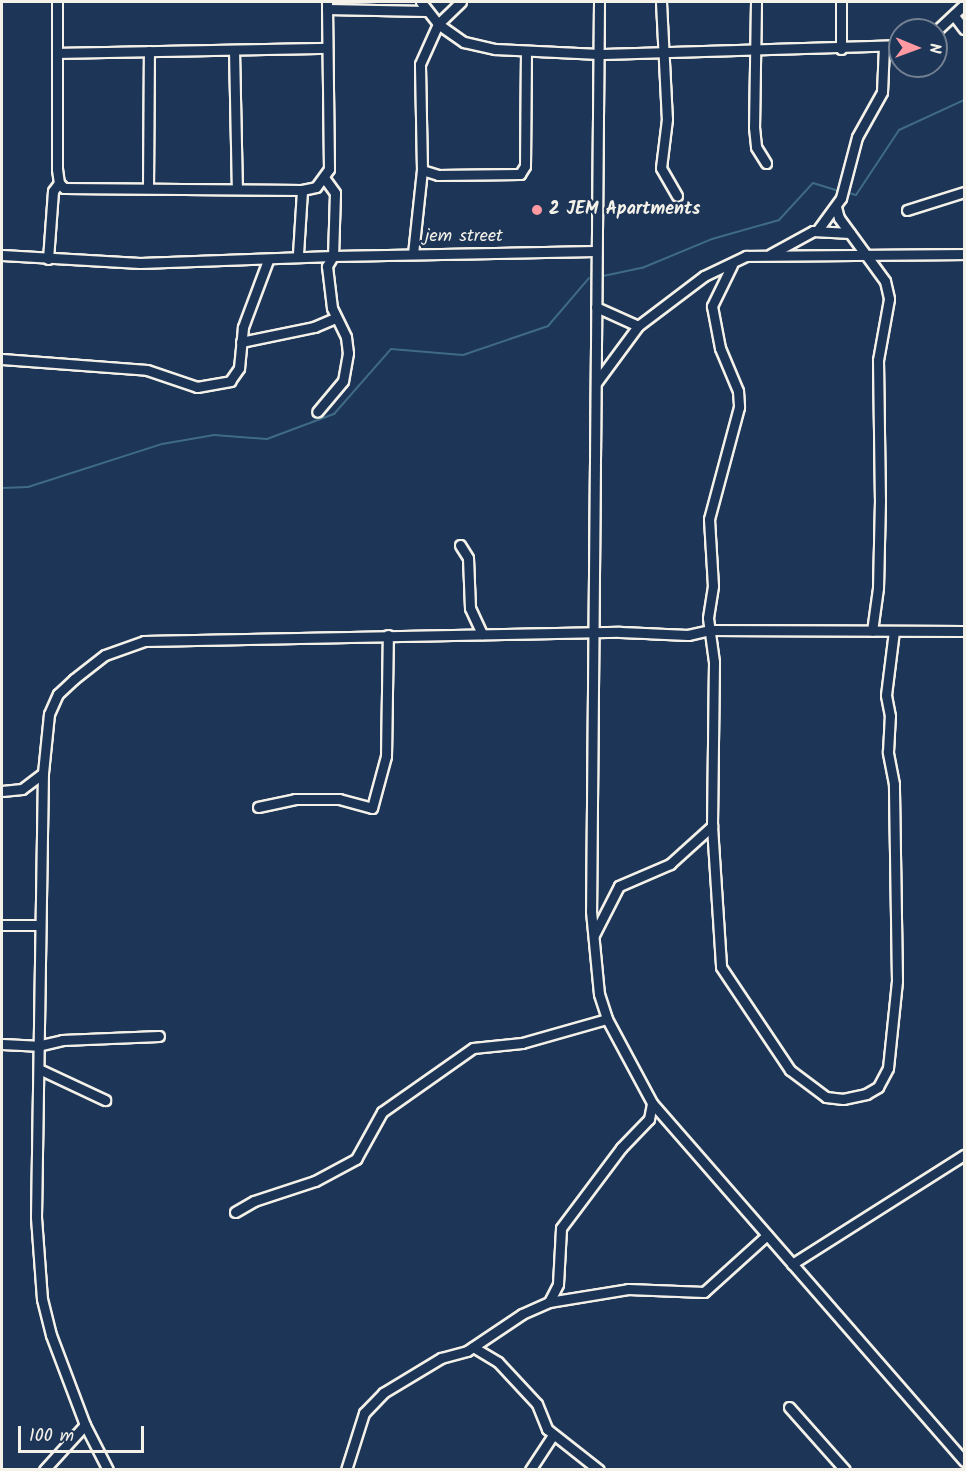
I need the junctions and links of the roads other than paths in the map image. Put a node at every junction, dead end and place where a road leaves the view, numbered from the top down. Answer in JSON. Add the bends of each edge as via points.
{"nodes":[{"id":1,"x":57,"y":2,"type":"edge"},
{"id":2,"x":421,"y":2,"type":"edge"},
{"id":3,"x":461,"y":2,"type":"edge"},
{"id":4,"x":599,"y":2,"type":"edge"},
{"id":5,"x":661,"y":2,"type":"edge"},
{"id":6,"x":756,"y":2,"type":"edge"},
{"id":7,"x":841,"y":2,"type":"edge"},
{"id":8,"x":327,"y":5,"type":"edge"},
{"id":9,"x":964,"y":5,"type":"edge"},
{"id":10,"x":426,"y":11,"type":"junction"},
{"id":11,"x":955,"y":17,"type":"junction"},
{"id":12,"x":948,"y":22,"type":"edge"},
{"id":13,"x":438,"y":24,"type":"junction"},
{"id":14,"x":964,"y":29,"type":"edge"},
{"id":15,"x":888,"y":46,"type":"edge"},
{"id":16,"x":884,"y":47,"type":"junction"},
{"id":17,"x":327,"y":48,"type":"junction"},
{"id":18,"x":841,"y":49,"type":"junction"},
{"id":19,"x":234,"y":50,"type":"junction"},
{"id":20,"x":149,"y":51,"type":"junction"},
{"id":21,"x":663,"y":51,"type":"junction"},
{"id":22,"x":756,"y":51,"type":"junction"},
{"id":23,"x":526,"y":52,"type":"junction"},
{"id":24,"x":58,"y":53,"type":"junction"},
{"id":25,"x":599,"y":54,"type":"junction"},
{"id":26,"x":766,"y":163,"type":"dead end"},
{"id":27,"x":422,"y":170,"type":"junction"},
{"id":28,"x":325,"y":179,"type":"junction"},
{"id":29,"x":59,"y":183,"type":"junction"},
{"id":30,"x":147,"y":189,"type":"junction"},
{"id":31,"x":237,"y":189,"type":"junction"},
{"id":32,"x":302,"y":190,"type":"junction"},
{"id":33,"x":964,"y":192,"type":"edge"},
{"id":34,"x":676,"y":196,"type":"dead end"},
{"id":35,"x":836,"y":207,"type":"junction"},
{"id":36,"x":907,"y":210,"type":"dead end"},
{"id":37,"x":817,"y":231,"type":"junction"},
{"id":38,"x":850,"y":234,"type":"junction"},
{"id":39,"x":595,"y":251,"type":"junction"},
{"id":40,"x":298,"y":254,"type":"junction"},
{"id":41,"x":413,"y":254,"type":"junction"},
{"id":42,"x":964,"y":254,"type":"edge"},
{"id":43,"x":2,"y":255,"type":"edge"},
{"id":44,"x":769,"y":255,"type":"junction"},
{"id":45,"x":333,"y":256,"type":"junction"},
{"id":46,"x":871,"y":258,"type":"junction"},
{"id":47,"x":48,"y":259,"type":"junction"},
{"id":48,"x":268,"y":260,"type":"junction"},
{"id":49,"x":732,"y":265,"type":"junction"},
{"id":50,"x":596,"y":307,"type":"junction"},
{"id":51,"x":335,"y":318,"type":"junction"},
{"id":52,"x":638,"y":326,"type":"junction"},
{"id":53,"x":241,"y":342,"type":"junction"},
{"id":54,"x":2,"y":359,"type":"edge"},
{"id":55,"x":595,"y":385,"type":"junction"},
{"id":56,"x":317,"y":412,"type":"dead end"},
{"id":57,"x":460,"y":545,"type":"dead end"},
{"id":58,"x":710,"y":630,"type":"junction"},
{"id":59,"x":872,"y":631,"type":"junction"},
{"id":60,"x":894,"y":631,"type":"junction"},
{"id":61,"x":964,"y":631,"type":"edge"},
{"id":62,"x":593,"y":633,"type":"junction"},
{"id":63,"x":482,"y":634,"type":"junction"},
{"id":64,"x":388,"y":636,"type":"junction"},
{"id":65,"x":43,"y":773,"type":"junction"},
{"id":66,"x":2,"y":791,"type":"edge"},
{"id":67,"x":258,"y":807,"type":"dead end"},
{"id":68,"x":712,"y":826,"type":"junction"},
{"id":69,"x":2,"y":925,"type":"edge"},
{"id":70,"x":40,"y":925,"type":"junction"},
{"id":71,"x":592,"y":938,"type":"junction"},
{"id":72,"x":607,"y":1019,"type":"junction"},
{"id":73,"x":159,"y":1036,"type":"dead end"},
{"id":74,"x":2,"y":1044,"type":"edge"},
{"id":75,"x":37,"y":1046,"type":"junction"},
{"id":76,"x":40,"y":1070,"type":"junction"},
{"id":77,"x":105,"y":1100,"type":"dead end"},
{"id":78,"x":652,"y":1103,"type":"junction"},
{"id":79,"x":964,"y":1155,"type":"edge"},
{"id":80,"x":235,"y":1212,"type":"dead end"},
{"id":81,"x":767,"y":1235,"type":"junction"},
{"id":82,"x":792,"y":1264,"type":"junction"},
{"id":83,"x":549,"y":1302,"type":"junction"},
{"id":84,"x":472,"y":1347,"type":"junction"},
{"id":85,"x":789,"y":1407,"type":"dead end"},
{"id":86,"x":85,"y":1425,"type":"junction"},
{"id":87,"x":553,"y":1435,"type":"junction"},
{"id":88,"x":964,"y":1461,"type":"edge"},
{"id":89,"x":44,"y":1470,"type":"edge"},
{"id":90,"x":108,"y":1470,"type":"edge"},
{"id":91,"x":346,"y":1470,"type":"edge"},
{"id":92,"x":530,"y":1470,"type":"edge"},
{"id":93,"x":599,"y":1470,"type":"edge"},
{"id":94,"x":845,"y":1470,"type":"edge"}],
"edges":[{"from":1,"to":24,"type":"street"},
{"from":2,"to":10,"type":"street"},
{"from":3,"to":13,"type":"street"},
{"from":4,"to":25,"type":"street"},
{"from":5,"to":21,"type":"street"},
{"from":6,"to":22,"type":"street"},
{"from":7,"to":18,"type":"street"},
{"from":8,"to":10,"type":"street"},
{"from":8,"to":17,"type":"street"},
{"from":9,"to":11,"type":"street"},
{"from":10,"to":13,"type":"street"},
{"from":11,"to":12,"type":"street"},
{"from":11,"to":14,"type":"street"},
{"from":13,"to":23,"type":"street","via":[[471,45]]},
{"from":13,"to":27,"type":"street","via":[[420,64]]},
{"from":15,"to":16,"type":"street"},
{"from":16,"to":18,"type":"street"},
{"from":16,"to":35,"type":"street","via":[[882,92],[857,137]]},
{"from":17,"to":19,"type":"street"},
{"from":17,"to":28,"type":"street","via":[[331,148]]},
{"from":18,"to":22,"type":"street"},
{"from":19,"to":20,"type":"street"},
{"from":19,"to":31,"type":"street"},
{"from":20,"to":24,"type":"street"},
{"from":20,"to":30,"type":"street"},
{"from":21,"to":22,"type":"street"},
{"from":21,"to":25,"type":"street"},
{"from":21,"to":34,"type":"street","via":[[667,119],[661,168]]},
{"from":22,"to":26,"type":"street","via":[[756,147]]},
{"from":23,"to":25,"type":"street"},
{"from":23,"to":27,"type":"street","via":[[525,166],[520,174],[438,175]]},
{"from":24,"to":29,"type":"street"},
{"from":25,"to":39,"type":"street"},
{"from":27,"to":41,"type":"street"},
{"from":28,"to":32,"type":"street","via":[[316,187]]},
{"from":28,"to":45,"type":"street","via":[[335,193]]},
{"from":29,"to":30,"type":"street","via":[[64,188]]},
{"from":29,"to":47,"type":"street","via":[[53,191]]},
{"from":30,"to":31,"type":"street"},
{"from":31,"to":32,"type":"street"},
{"from":32,"to":40,"type":"street"},
{"from":33,"to":36,"type":"street"},
{"from":35,"to":37,"type":"street"},
{"from":35,"to":38,"type":"street"},
{"from":37,"to":38,"type":"street"},
{"from":37,"to":44,"type":"street"},
{"from":38,"to":46,"type":"street"},
{"from":39,"to":41,"type":"street","name":"jem street"},
{"from":39,"to":50,"type":"street"},
{"from":40,"to":45,"type":"street","name":"jem street"},
{"from":40,"to":48,"type":"street","name":"jem street"},
{"from":41,"to":45,"type":"street","name":"jem street"},
{"from":42,"to":46,"type":"street"},
{"from":43,"to":47,"type":"street","name":"jem street"},
{"from":44,"to":46,"type":"street"},
{"from":44,"to":49,"type":"street","via":[[746,256]]},
{"from":45,"to":51,"type":"street","via":[[327,273]]},
{"from":46,"to":59,"type":"street","via":[[885,280],[889,299],[878,360],[880,500],[878,588]]},
{"from":47,"to":48,"type":"street","name":"jem street"},
{"from":48,"to":53,"type":"street"},
{"from":49,"to":52,"type":"street","via":[[704,276]]},
{"from":49,"to":58,"type":"street","via":[[712,306],[720,348],[738,392],[739,407],[710,508]]},
{"from":50,"to":52,"type":"street"},
{"from":50,"to":55,"type":"street"},
{"from":51,"to":53,"type":"street"},
{"from":51,"to":56,"type":"street","via":[[348,343],[343,381]]},
{"from":52,"to":55,"type":"street"},
{"from":53,"to":54,"type":"street","via":[[235,376],[206,387],[147,370]]},
{"from":55,"to":62,"type":"street"},
{"from":57,"to":63,"type":"street","via":[[468,558],[470,608]]},
{"from":58,"to":59,"type":"street"},
{"from":58,"to":62,"type":"street","via":[[688,635]]},
{"from":58,"to":68,"type":"street","via":[[714,662]]},
{"from":59,"to":60,"type":"street"},
{"from":60,"to":61,"type":"street"},
{"from":60,"to":68,"type":"street","via":[[886,695],[891,716],[888,752],[894,784],[897,990],[888,1068],[878,1087],[843,1099],[826,1097],[802,1082],[729,983],[721,967]]},
{"from":62,"to":63,"type":"street"},
{"from":62,"to":71,"type":"street"},
{"from":63,"to":64,"type":"street"},
{"from":64,"to":65,"type":"street","via":[[144,641],[105,656],[58,694],[49,714]]},
{"from":64,"to":67,"type":"street","via":[[386,756],[372,808],[339,799],[295,799]]},
{"from":65,"to":66,"type":"street","via":[[22,789]]},
{"from":65,"to":70,"type":"street"},
{"from":68,"to":71,"type":"street","via":[[670,864],[619,886]]},
{"from":69,"to":70,"type":"street"},
{"from":70,"to":75,"type":"street"},
{"from":71,"to":72,"type":"street","via":[[599,994]]},
{"from":72,"to":78,"type":"street"},
{"from":72,"to":80,"type":"street","via":[[515,1045],[473,1048],[382,1112],[356,1159],[315,1181],[254,1201]]},
{"from":73,"to":75,"type":"street","via":[[62,1040]]},
{"from":74,"to":75,"type":"street"},
{"from":75,"to":76,"type":"street"},
{"from":76,"to":77,"type":"street"},
{"from":76,"to":86,"type":"street","via":[[36,1217],[42,1299],[61,1367]]},
{"from":78,"to":81,"type":"street"},
{"from":78,"to":83,"type":"street","via":[[645,1124],[621,1148],[564,1223],[558,1284]]},
{"from":79,"to":82,"type":"street"},
{"from":81,"to":82,"type":"street"},
{"from":81,"to":83,"type":"street","via":[[704,1292],[628,1289]]},
{"from":82,"to":88,"type":"street"},
{"from":83,"to":84,"type":"street","via":[[522,1314]]},
{"from":84,"to":87,"type":"street","via":[[498,1362],[537,1404],[545,1427]]},
{"from":84,"to":91,"type":"street","via":[[435,1361],[375,1401],[364,1413]]},
{"from":85,"to":94,"type":"street"},
{"from":86,"to":89,"type":"street"},
{"from":86,"to":90,"type":"street"},
{"from":87,"to":92,"type":"street"},
{"from":87,"to":93,"type":"street"}]}
